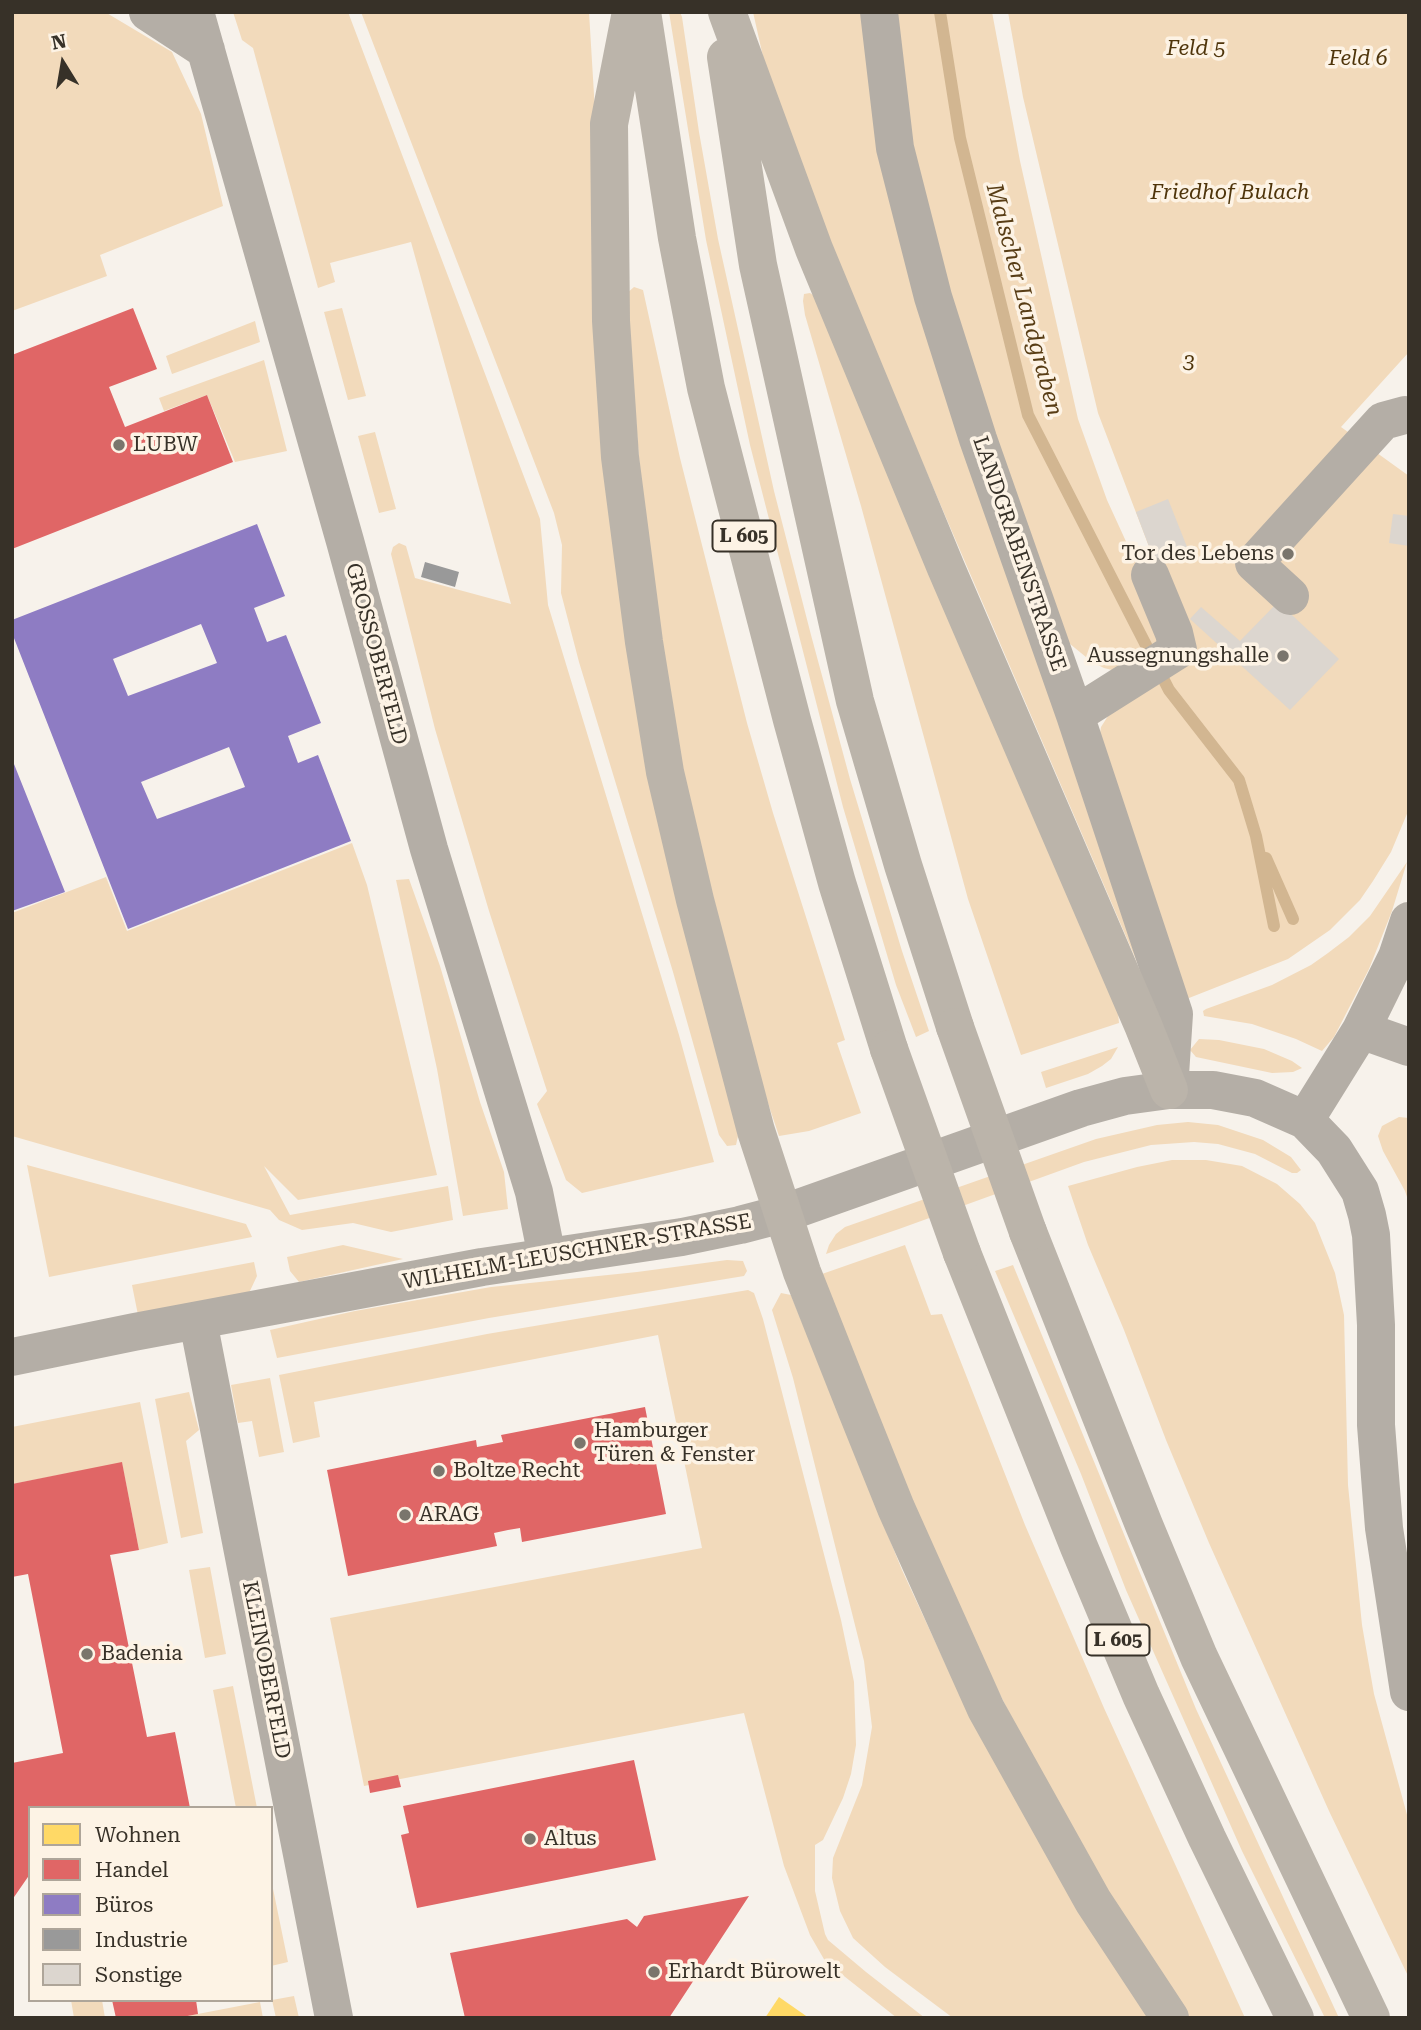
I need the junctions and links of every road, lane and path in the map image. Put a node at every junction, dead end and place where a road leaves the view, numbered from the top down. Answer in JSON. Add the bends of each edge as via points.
{"nodes":[{"id":1,"x":148,"y":12,"type":"edge"},
{"id":2,"x":195,"y":12,"type":"edge"},
{"id":3,"x":631,"y":12,"type":"edge"},
{"id":4,"x":642,"y":12,"type":"edge"},
{"id":5,"x":719,"y":12,"type":"edge"},
{"id":6,"x":727,"y":12,"type":"edge"},
{"id":7,"x":879,"y":12,"type":"edge"},
{"id":8,"x":206,"y":50,"type":"junction"},
{"id":9,"x":1407,"y":413,"type":"edge"},
{"id":10,"x":1150,"y":575,"type":"dead end"},
{"id":11,"x":1290,"y":596,"type":"dead end"},
{"id":12,"x":1075,"y":715,"type":"junction"},
{"id":13,"x":1409,"y":921,"type":"edge"},
{"id":14,"x":1361,"y":1030,"type":"junction"},
{"id":15,"x":1409,"y":1048,"type":"edge"},
{"id":16,"x":1169,"y":1090,"type":"junction"},
{"id":17,"x":1305,"y":1120,"type":"junction"},
{"id":18,"x":782,"y":1214,"type":"junction"},
{"id":19,"x":547,"y":1257,"type":"junction"},
{"id":20,"x":198,"y":1321,"type":"junction"},
{"id":21,"x":12,"y":1357,"type":"edge"},
{"id":22,"x":1409,"y":1692,"type":"edge"},
{"id":23,"x":334,"y":2018,"type":"edge"},
{"id":24,"x":1170,"y":2018,"type":"edge"},
{"id":25,"x":1294,"y":2018,"type":"edge"},
{"id":26,"x":1370,"y":2018,"type":"edge"}],
"edges":[{"from":1,"to":8,"type":"street"},
{"from":2,"to":8,"type":"street","name":"GROSSOBERFELD"},
{"from":3,"to":18,"type":"highway","via":[[609,124],[611,321],[620,457],[665,772],[756,1132]]},
{"from":4,"to":25,"type":"highway","number":"L 605","bridge":true,"via":[[706,388],[837,883],[889,1049],[962,1253],[1079,1548],[1141,1695]]},
{"from":5,"to":26,"type":"highway","bridge":true,"via":[[758,265],[855,701],[955,1027],[1028,1232],[1199,1657]]},
{"from":6,"to":16,"type":"highway","via":[[814,249]]},
{"from":7,"to":12,"type":"street","name":"LANDGRABENSTRASSE","via":[[895,148],[933,297]]},
{"from":8,"to":19,"type":"street","name":"GROSSOBERFELD","via":[[429,849],[536,1200]]},
{"from":9,"to":11,"type":"street","via":[[1383,421],[1254,563]]},
{"from":10,"to":12,"type":"street","via":[[1178,650]]},
{"from":12,"to":16,"type":"street","name":"LANDGRABENSTRASSE","via":[[1174,1014]]},
{"from":13,"to":14,"type":"street","via":[[1397,957]]},
{"from":14,"to":15,"type":"street"},
{"from":14,"to":17,"type":"street"},
{"from":16,"to":17,"type":"street","name":"WILHELM-LEUSCHNER-STRASSE","via":[[1213,1090],[1255,1098]]},
{"from":16,"to":18,"type":"street","name":"WILHELM-LEUSCHNER-STRASSE","via":[[1081,1108]]},
{"from":17,"to":22,"type":"street","via":[[1351,1174],[1371,1235],[1382,1502]]},
{"from":18,"to":19,"type":"street","name":"WILHELM-LEUSCHNER-STRASSE","via":[[682,1237]]},
{"from":18,"to":24,"type":"highway","via":[[896,1508],[986,1709],[1093,1901]]},
{"from":19,"to":20,"type":"street","name":"WILHELM-LEUSCHNER-STRASSE"},
{"from":20,"to":21,"type":"street","name":"WILHELM-LEUSCHNER-STRASSE"},
{"from":20,"to":23,"type":"street","name":"KLEINOBERFELD"}]}
